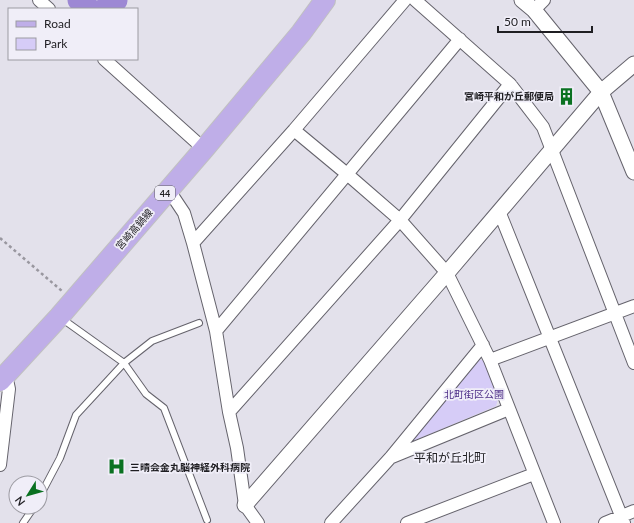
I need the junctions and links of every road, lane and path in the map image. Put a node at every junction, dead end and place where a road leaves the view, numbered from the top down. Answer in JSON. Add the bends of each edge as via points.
{"nodes":[{"id":1,"x":39,"y":0,"type":"edge"},
{"id":2,"x":325,"y":0,"type":"edge"},
{"id":3,"x":405,"y":0,"type":"edge"},
{"id":4,"x":415,"y":0,"type":"edge"},
{"id":5,"x":522,"y":0,"type":"edge"},
{"id":6,"x":539,"y":5,"type":"edge"},
{"id":7,"x":48,"y":8,"type":"edge"},
{"id":8,"x":460,"y":39,"type":"junction"},
{"id":9,"x":105,"y":60,"type":"edge"},
{"id":10,"x":634,"y":64,"type":"edge"},
{"id":11,"x":510,"y":84,"type":"junction"},
{"id":12,"x":601,"y":92,"type":"junction"},
{"id":13,"x":294,"y":130,"type":"junction"},
{"id":14,"x":204,"y":149,"type":"junction"},
{"id":15,"x":551,"y":149,"type":"junction"},
{"id":16,"x":634,"y":172,"type":"edge"},
{"id":17,"x":347,"y":174,"type":"junction"},
{"id":18,"x":168,"y":190,"type":"junction"},
{"id":19,"x":499,"y":211,"type":"junction"},
{"id":20,"x":400,"y":220,"type":"junction"},
{"id":21,"x":0,"y":238,"type":"edge"},
{"id":22,"x":193,"y":243,"type":"junction"},
{"id":23,"x":447,"y":273,"type":"junction"},
{"id":24,"x":73,"y":300,"type":"junction"},
{"id":25,"x":634,"y":306,"type":"edge"},
{"id":26,"x":615,"y":314,"type":"junction"},
{"id":27,"x":59,"y":317,"type":"junction"},
{"id":28,"x":199,"y":323,"type":"dead end"},
{"id":29,"x":216,"y":331,"type":"junction"},
{"id":30,"x":550,"y":338,"type":"junction"},
{"id":31,"x":483,"y":345,"type":"junction"},
{"id":32,"x":490,"y":360,"type":"junction"},
{"id":33,"x":124,"y":363,"type":"junction"},
{"id":34,"x":634,"y":364,"type":"edge"},
{"id":35,"x":3,"y":378,"type":"edge"},
{"id":36,"x":509,"y":409,"type":"junction"},
{"id":37,"x":229,"y":412,"type":"junction"},
{"id":38,"x":391,"y":457,"type":"junction"},
{"id":39,"x":0,"y":466,"type":"edge"},
{"id":40,"x":534,"y":474,"type":"junction"},
{"id":41,"x":48,"y":481,"type":"edge"},
{"id":42,"x":245,"y":505,"type":"junction"},
{"id":43,"x":634,"y":511,"type":"edge"},
{"id":44,"x":207,"y":520,"type":"dead end"},
{"id":45,"x":623,"y":520,"type":"edge"},
{"id":46,"x":258,"y":523,"type":"edge"},
{"id":47,"x":331,"y":523,"type":"edge"},
{"id":48,"x":407,"y":523,"type":"edge"},
{"id":49,"x":554,"y":523,"type":"edge"},
{"id":50,"x":605,"y":523,"type":"edge"}],
"edges":[{"from":1,"to":7,"type":"street"},
{"from":2,"to":14,"type":"main road","name":"宮崎高鍋線","number":"44","via":[[301,33]]},
{"from":3,"to":13,"type":"street"},
{"from":4,"to":8,"type":"street"},
{"from":5,"to":6,"type":"street"},
{"from":6,"to":12,"type":"street"},
{"from":8,"to":11,"type":"street"},
{"from":8,"to":17,"type":"street"},
{"from":9,"to":14,"type":"street"},
{"from":10,"to":12,"type":"street"},
{"from":11,"to":15,"type":"street","via":[[543,127]]},
{"from":11,"to":20,"type":"street"},
{"from":12,"to":15,"type":"street"},
{"from":12,"to":16,"type":"street"},
{"from":13,"to":17,"type":"street"},
{"from":13,"to":22,"type":"street"},
{"from":14,"to":18,"type":"main road","name":"宮崎高鍋線","number":"44"},
{"from":15,"to":19,"type":"street"},
{"from":15,"to":26,"type":"street"},
{"from":17,"to":20,"type":"street"},
{"from":17,"to":29,"type":"street"},
{"from":18,"to":22,"type":"street","via":[[184,213]]},
{"from":18,"to":24,"type":"main road","name":"宮崎高鍋線","number":"44"},
{"from":19,"to":23,"type":"street"},
{"from":19,"to":30,"type":"street"},
{"from":20,"to":23,"type":"street"},
{"from":20,"to":37,"type":"street"},
{"from":21,"to":24,"type":"path"},
{"from":22,"to":29,"type":"street"},
{"from":23,"to":31,"type":"street"},
{"from":23,"to":42,"type":"street"},
{"from":24,"to":27,"type":"main road","name":"宮崎高鍋線","number":"44"},
{"from":25,"to":26,"type":"street"},
{"from":26,"to":30,"type":"street"},
{"from":26,"to":34,"type":"street"},
{"from":27,"to":33,"type":"lane"},
{"from":27,"to":35,"type":"main road","name":"宮崎高鍋線","number":"44"},
{"from":28,"to":33,"type":"lane","via":[[152,341]]},
{"from":29,"to":37,"type":"street"},
{"from":30,"to":32,"type":"street"},
{"from":30,"to":45,"type":"street"},
{"from":31,"to":32,"type":"street"},
{"from":31,"to":38,"type":"street"},
{"from":32,"to":36,"type":"street"},
{"from":33,"to":41,"type":"lane","via":[[76,415],[60,458]]},
{"from":33,"to":44,"type":"lane","via":[[146,394],[164,408]]},
{"from":35,"to":39,"type":"street","via":[[9,390]]},
{"from":36,"to":38,"type":"street"},
{"from":36,"to":40,"type":"street"},
{"from":37,"to":42,"type":"street"},
{"from":38,"to":47,"type":"street"},
{"from":40,"to":48,"type":"street"},
{"from":40,"to":49,"type":"street"},
{"from":42,"to":46,"type":"street"},
{"from":43,"to":45,"type":"street"},
{"from":45,"to":50,"type":"street"}]}
